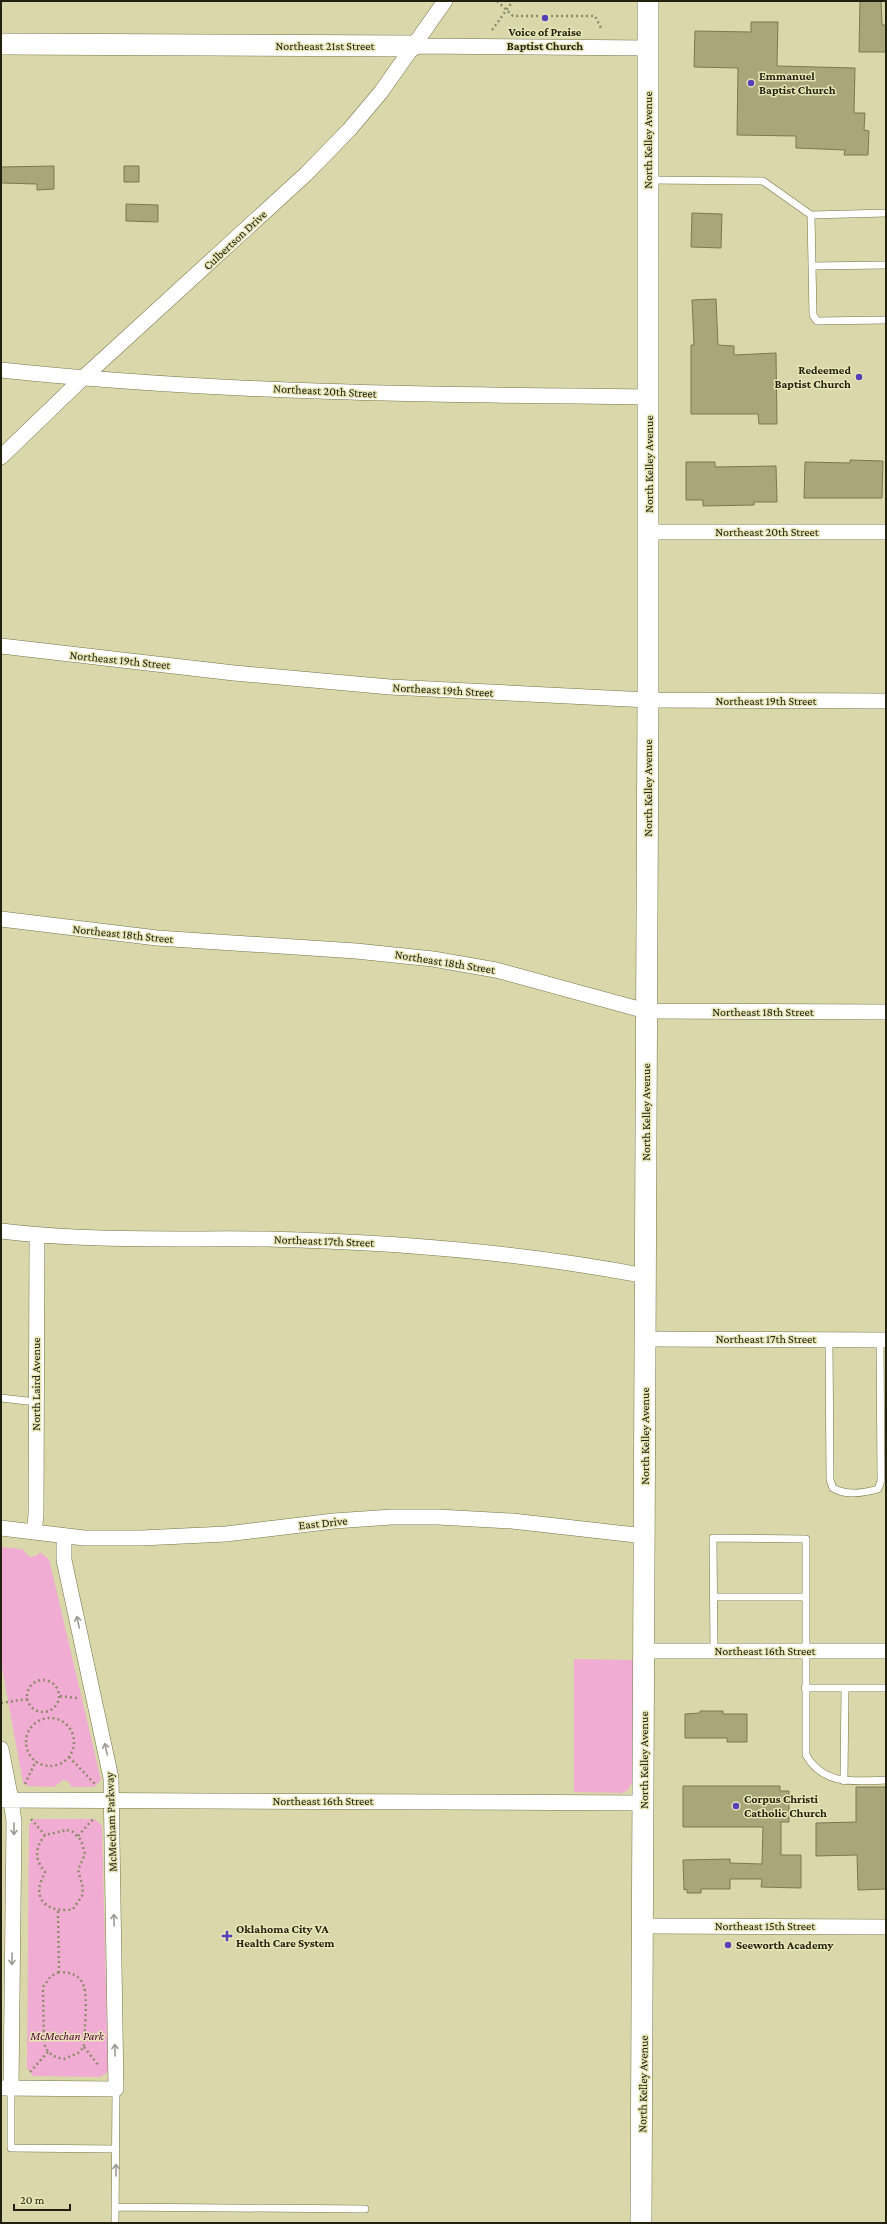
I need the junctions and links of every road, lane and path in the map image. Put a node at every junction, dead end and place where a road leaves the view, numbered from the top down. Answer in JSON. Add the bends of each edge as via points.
{"nodes":[{"id":1,"x":445,"y":1,"type":"edge"},
{"id":2,"x":497,"y":1,"type":"edge"},
{"id":3,"x":513,"y":1,"type":"edge"},
{"id":4,"x":648,"y":1,"type":"edge"},
{"id":5,"x":506,"y":10,"type":"junction"},
{"id":6,"x":491,"y":31,"type":"dead end"},
{"id":7,"x":605,"y":37,"type":"dead end"},
{"id":8,"x":1,"y":44,"type":"edge"},
{"id":9,"x":412,"y":46,"type":"junction"},
{"id":10,"x":648,"y":48,"type":"junction"},
{"id":11,"x":649,"y":180,"type":"junction"},
{"id":12,"x":886,"y":213,"type":"edge"},
{"id":13,"x":810,"y":215,"type":"junction"},
{"id":14,"x":886,"y":265,"type":"edge"},
{"id":15,"x":812,"y":266,"type":"junction"},
{"id":16,"x":886,"y":320,"type":"edge"},
{"id":17,"x":1,"y":370,"type":"edge"},
{"id":18,"x":84,"y":377,"type":"junction"},
{"id":19,"x":649,"y":397,"type":"junction"},
{"id":20,"x":1,"y":457,"type":"edge"},
{"id":21,"x":648,"y":532,"type":"junction"},
{"id":22,"x":886,"y":532,"type":"edge"},
{"id":23,"x":1,"y":646,"type":"edge"},
{"id":24,"x":648,"y":700,"type":"junction"},
{"id":25,"x":886,"y":701,"type":"edge"},
{"id":26,"x":1,"y":918,"type":"edge"},
{"id":27,"x":646,"y":1012,"type":"junction"},
{"id":28,"x":886,"y":1012,"type":"edge"},
{"id":29,"x":1,"y":1231,"type":"edge"},
{"id":30,"x":37,"y":1236,"type":"junction"},
{"id":31,"x":646,"y":1276,"type":"junction"},
{"id":32,"x":645,"y":1339,"type":"junction"},
{"id":33,"x":829,"y":1340,"type":"junction"},
{"id":34,"x":883,"y":1340,"type":"edge"},
{"id":35,"x":1,"y":1398,"type":"edge"},
{"id":36,"x":36,"y":1402,"type":"junction"},
{"id":37,"x":1,"y":1528,"type":"edge"},
{"id":38,"x":34,"y":1532,"type":"junction"},
{"id":39,"x":64,"y":1536,"type":"junction"},
{"id":40,"x":645,"y":1536,"type":"junction"},
{"id":41,"x":714,"y":1597,"type":"junction"},
{"id":42,"x":806,"y":1597,"type":"junction"},
{"id":43,"x":645,"y":1651,"type":"junction"},
{"id":44,"x":714,"y":1651,"type":"junction"},
{"id":45,"x":805,"y":1651,"type":"junction"},
{"id":46,"x":886,"y":1651,"type":"edge"},
{"id":47,"x":805,"y":1688,"type":"junction"},
{"id":48,"x":845,"y":1688,"type":"junction"},
{"id":49,"x":886,"y":1688,"type":"edge"},
{"id":50,"x":27,"y":1699,"type":"junction"},
{"id":51,"x":1,"y":1703,"type":"edge"},
{"id":52,"x":48,"y":1712,"type":"junction"},
{"id":53,"x":46,"y":1718,"type":"junction"},
{"id":54,"x":1,"y":1749,"type":"edge"},
{"id":55,"x":36,"y":1761,"type":"junction"},
{"id":56,"x":886,"y":1780,"type":"edge"},
{"id":57,"x":844,"y":1781,"type":"junction"},
{"id":58,"x":23,"y":1788,"type":"dead end"},
{"id":59,"x":6,"y":1800,"type":"edge"},
{"id":60,"x":112,"y":1800,"type":"junction"},
{"id":61,"x":644,"y":1803,"type":"junction"},
{"id":62,"x":28,"y":1814,"type":"dead end"},
{"id":63,"x":98,"y":1814,"type":"dead end"},
{"id":64,"x":44,"y":1835,"type":"junction"},
{"id":65,"x":78,"y":1836,"type":"junction"},
{"id":66,"x":58,"y":1910,"type":"junction"},
{"id":67,"x":644,"y":1926,"type":"junction"},
{"id":68,"x":886,"y":1926,"type":"edge"},
{"id":69,"x":59,"y":1972,"type":"junction"},
{"id":70,"x":48,"y":2052,"type":"junction"},
{"id":71,"x":27,"y":2075,"type":"dead end"},
{"id":72,"x":6,"y":2088,"type":"edge"},
{"id":73,"x":116,"y":2089,"type":"junction"},
{"id":74,"x":116,"y":2149,"type":"junction"},
{"id":75,"x":115,"y":2207,"type":"junction"},
{"id":76,"x":365,"y":2210,"type":"dead end"},
{"id":77,"x":115,"y":2223,"type":"edge"},
{"id":78,"x":641,"y":2223,"type":"edge"}],
"edges":[{"from":1,"to":9,"type":"street","name":"Culbertson Drive"},
{"from":2,"to":5,"type":"path"},
{"from":3,"to":5,"type":"path"},
{"from":4,"to":10,"type":"street","name":"North Kelley Avenue"},
{"from":5,"to":6,"type":"path"},
{"from":5,"to":7,"type":"path","via":[[513,16],[595,15]]},
{"from":8,"to":9,"type":"street","name":"Northeast 21st Street"},
{"from":9,"to":10,"type":"street","name":"Northeast 21st Street"},
{"from":9,"to":18,"type":"street","name":"Culbertson Drive","via":[[381,92],[306,174]]},
{"from":10,"to":11,"type":"street","name":"North Kelley Avenue"},
{"from":11,"to":13,"type":"lane","via":[[763,181]]},
{"from":11,"to":19,"type":"street","name":"North Kelley Avenue"},
{"from":12,"to":13,"type":"lane"},
{"from":13,"to":15,"type":"lane"},
{"from":14,"to":15,"type":"lane"},
{"from":15,"to":16,"type":"lane","via":[[812,315],[817,321]]},
{"from":17,"to":18,"type":"street","name":"Northeast 20th Street"},
{"from":18,"to":19,"type":"street","name":"Northeast 20th Street","via":[[371,394]]},
{"from":18,"to":20,"type":"street","name":"Culbertson Drive"},
{"from":19,"to":21,"type":"street","name":"North Kelley Avenue"},
{"from":21,"to":22,"type":"street","name":"Northeast 20th Street"},
{"from":21,"to":24,"type":"street","name":"North Kelley Avenue"},
{"from":23,"to":24,"type":"street","name":"Northeast 19th Street","via":[[226,672],[390,687]]},
{"from":24,"to":25,"type":"street","name":"Northeast 19th Street"},
{"from":24,"to":27,"type":"street","name":"North Kelley Avenue"},
{"from":26,"to":27,"type":"street","name":"Northeast 18th Street","via":[[157,938],[433,959],[496,970]]},
{"from":27,"to":28,"type":"street","name":"Northeast 18th Street"},
{"from":27,"to":31,"type":"street","name":"North Kelley Avenue"},
{"from":29,"to":30,"type":"street","name":"Northeast 17th Street"},
{"from":30,"to":31,"type":"street","name":"Northeast 17th Street","via":[[117,1240],[282,1240],[432,1246],[564,1262]]},
{"from":30,"to":36,"type":"street","name":"North Laird Avenue"},
{"from":31,"to":32,"type":"street","name":"North Kelley Avenue"},
{"from":32,"to":33,"type":"street","name":"Northeast 17th Street"},
{"from":32,"to":40,"type":"street","name":"North Kelley Avenue"},
{"from":33,"to":34,"type":"street","name":"Northeast 17th Street"},
{"from":33,"to":34,"type":"lane","via":[[830,1480],[833,1488],[840,1493],[878,1490],[881,1481]]},
{"from":35,"to":36,"type":"lane"},
{"from":36,"to":38,"type":"street","name":"North Laird Avenue"},
{"from":37,"to":38,"type":"street","name":"East Drive"},
{"from":38,"to":39,"type":"street","name":"East Drive"},
{"from":39,"to":40,"type":"street","name":"East Drive","via":[[179,1537],[392,1517],[512,1521]]},
{"from":60,"to":39,"type":"street","name":"McMecham Parkway","one_way":true,"via":[[107,1754],[64,1560]]},
{"from":40,"to":43,"type":"street","name":"North Kelley Avenue"},
{"from":41,"to":42,"type":"lane"},
{"from":41,"to":42,"type":"lane","via":[[714,1538],[806,1539]]},
{"from":41,"to":44,"type":"lane"},
{"from":42,"to":45,"type":"lane"},
{"from":43,"to":44,"type":"street","name":"Northeast 16th Street"},
{"from":43,"to":61,"type":"street","name":"North Kelley Avenue"},
{"from":44,"to":45,"type":"street","name":"Northeast 16th Street"},
{"from":45,"to":46,"type":"street","name":"Northeast 16th Street"},
{"from":45,"to":47,"type":"lane"},
{"from":47,"to":48,"type":"lane"},
{"from":47,"to":57,"type":"lane","via":[[806,1755],[812,1766],[824,1775]]},
{"from":48,"to":49,"type":"lane"},
{"from":48,"to":57,"type":"lane"},
{"from":50,"to":51,"type":"path"},
{"from":50,"to":52,"type":"path","via":[[33,1709]]},
{"from":50,"to":52,"type":"path","via":[[28,1690],[34,1682],[51,1682],[60,1696],[57,1706]]},
{"from":52,"to":53,"type":"path"},
{"from":53,"to":55,"type":"path","via":[[33,1725],[26,1736],[28,1752]]},
{"from":53,"to":55,"type":"path","via":[[54,1718],[67,1724],[74,1738],[73,1751],[66,1760],[58,1764],[43,1765]]},
{"from":54,"to":59,"type":"street"},
{"from":55,"to":58,"type":"path"},
{"from":56,"to":57,"type":"lane"},
{"from":59,"to":60,"type":"street","name":"Northeast 16th Street"},
{"from":59,"to":72,"type":"street","one_way":true,"via":[[14,1822]]},
{"from":60,"to":61,"type":"street","name":"Northeast 16th Street"},
{"from":73,"to":60,"type":"street","name":"McMecham Parkway","one_way":true},
{"from":61,"to":67,"type":"street","name":"North Kelley Avenue"},
{"from":62,"to":64,"type":"path"},
{"from":63,"to":65,"type":"path"},
{"from":64,"to":65,"type":"path","via":[[73,1832]]},
{"from":64,"to":66,"type":"path","via":[[36,1857],[45,1872],[39,1888],[40,1897]]},
{"from":65,"to":66,"type":"path","via":[[85,1854],[78,1870],[83,1888],[82,1896],[73,1909]]},
{"from":66,"to":69,"type":"path"},
{"from":67,"to":68,"type":"street","name":"Northeast 15th Street"},
{"from":67,"to":78,"type":"street","name":"North Kelley Avenue"},
{"from":69,"to":70,"type":"path","via":[[51,1976],[43,1987],[44,2043]]},
{"from":69,"to":70,"type":"path","via":[[75,1975],[85,1988],[84,2047],[78,2053],[64,2059]]},
{"from":70,"to":71,"type":"path"},
{"from":72,"to":73,"type":"street"},
{"from":72,"to":74,"type":"lane","via":[[11,2148]]},
{"from":73,"to":74,"type":"lane"},
{"from":75,"to":74,"type":"lane","one_way":true},
{"from":75,"to":76,"type":"lane"},
{"from":75,"to":77,"type":"lane"}]}
